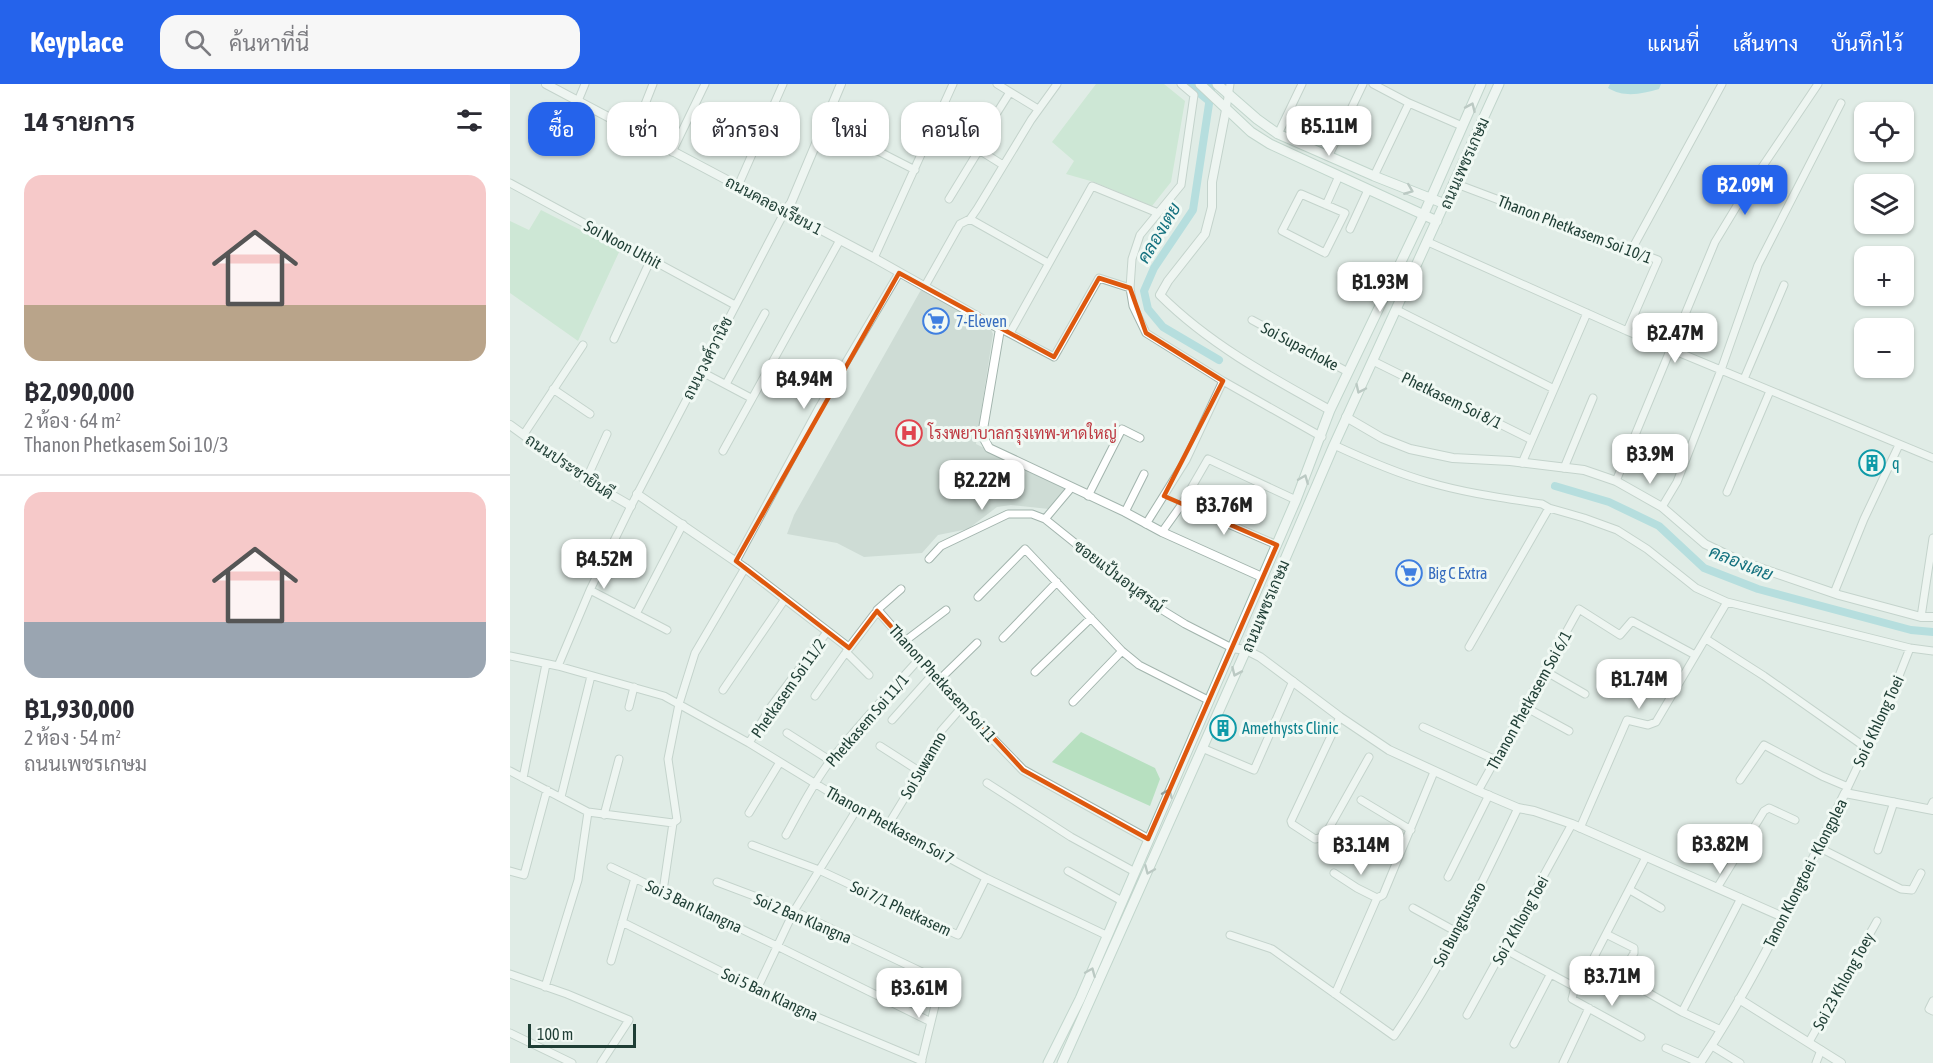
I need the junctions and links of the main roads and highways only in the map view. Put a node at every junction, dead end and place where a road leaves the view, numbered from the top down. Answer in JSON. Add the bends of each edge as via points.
{"nodes":[{"id":1,"x":1200,"y":84,"type":"edge"},
{"id":2,"x":1217,"y":84,"type":"edge"},
{"id":3,"x":1482,"y":84,"type":"edge"},
{"id":4,"x":1499,"y":84,"type":"edge"},
{"id":5,"x":1430,"y":199,"type":"junction"},
{"id":6,"x":1444,"y":204,"type":"junction"},
{"id":7,"x":1423,"y":216,"type":"junction"},
{"id":8,"x":1437,"y":221,"type":"junction"},
{"id":9,"x":1080,"y":999,"type":"junction"},
{"id":10,"x":1089,"y":1004,"type":"junction"},
{"id":11,"x":1048,"y":1063,"type":"edge"},
{"id":12,"x":1062,"y":1063,"type":"edge"}],
"edges":[{"from":1,"to":7,"type":"main road","via":[[1251,132],[1270,144]]},
{"from":2,"to":5,"type":"main road","one_way":true,"via":[[1278,134]]},
{"from":5,"to":3,"type":"main road","name":"ถนนเพชรเกษม","one_way":true},
{"from":4,"to":6,"type":"main road","name":"ถนนเพชรเกษม"},
{"from":5,"to":6,"type":"main road"},
{"from":5,"to":7,"type":"main road","name":"ถนนเพชรเกษม"},
{"from":6,"to":8,"type":"main road","name":"ถนนเพชรเกษม"},
{"from":7,"to":8,"type":"main road"},
{"from":9,"to":7,"type":"main road","name":"ถนนเพชรเกษม","one_way":true,"via":[[1277,545],[1330,410]]},
{"from":8,"to":10,"type":"main road","name":"ถนนเพชรเกษม","one_way":true,"via":[[1346,417]]},
{"from":9,"to":10,"type":"main road"},
{"from":9,"to":11,"type":"main road","name":"ถนนเพชรเกษม"},
{"from":10,"to":12,"type":"main road","name":"ถนนเพชรเกษม"}]}
